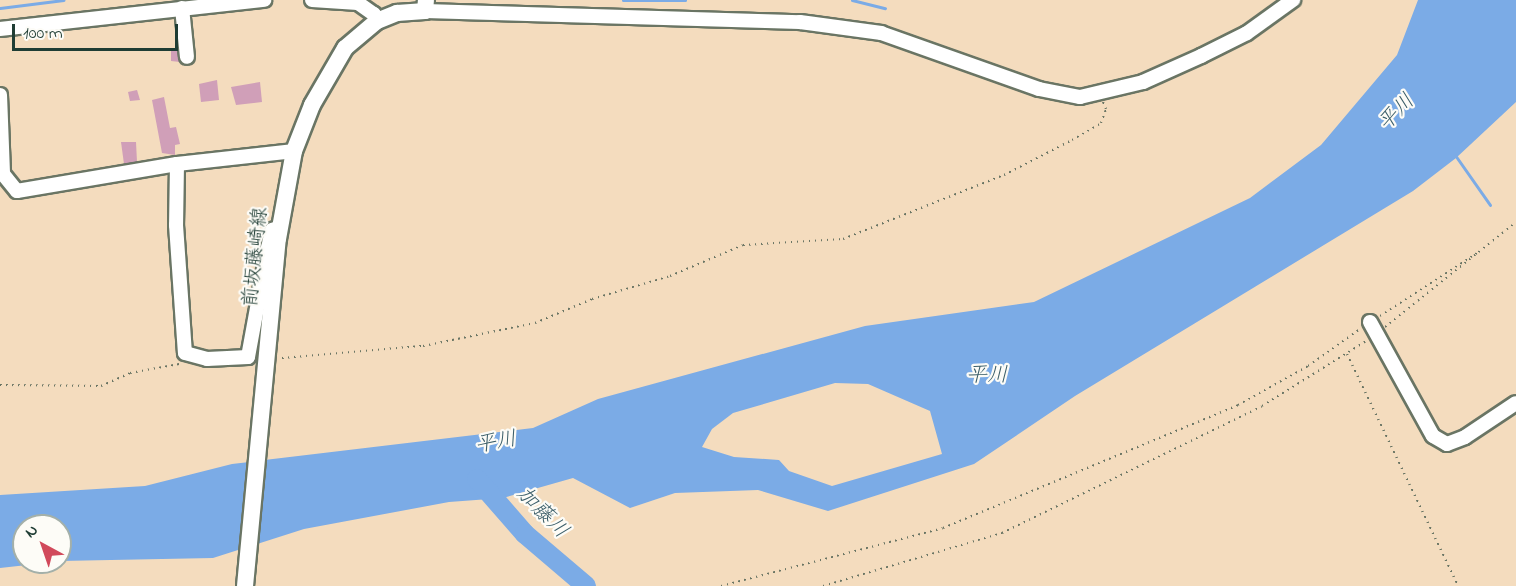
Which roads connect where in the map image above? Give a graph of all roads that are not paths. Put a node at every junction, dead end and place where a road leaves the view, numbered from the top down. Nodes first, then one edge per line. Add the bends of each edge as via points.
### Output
1 (264, 0) edge
2 (312, 0) edge
3 (1293, 0) edge
4 (425, 6) edge
5 (182, 9) junction
6 (377, 21) junction
7 (0, 29) edge
8 (187, 57) dead end
9 (0, 95) edge
10 (294, 151) junction
11 (177, 164) junction
12 (280, 227) junction
13 (1374, 328) road end
14 (1516, 403) edge
15 (245, 586) edge

1 - 5 street
2 - 6 street via 358,3 374,14
3 - 4 street via 1247,33 1201,56 1143,82 1080,97 1039,89 881,33 800,22
4 - 6 main road, 前坂藤崎線
5 - 7 street
5 - 8 street
6 - 10 main road, 前坂藤崎線 via 358,34 332,66
9 - 11 street via 3,174 16,191
10 - 11 street
10 - 12 main road, 前坂藤崎線
11 - 12 street via 176,225 185,353 207,359 248,357 272,230
12 - 15 main road, 前坂藤崎線
13 - 14 street via 1433,436 1447,444 1465,437

